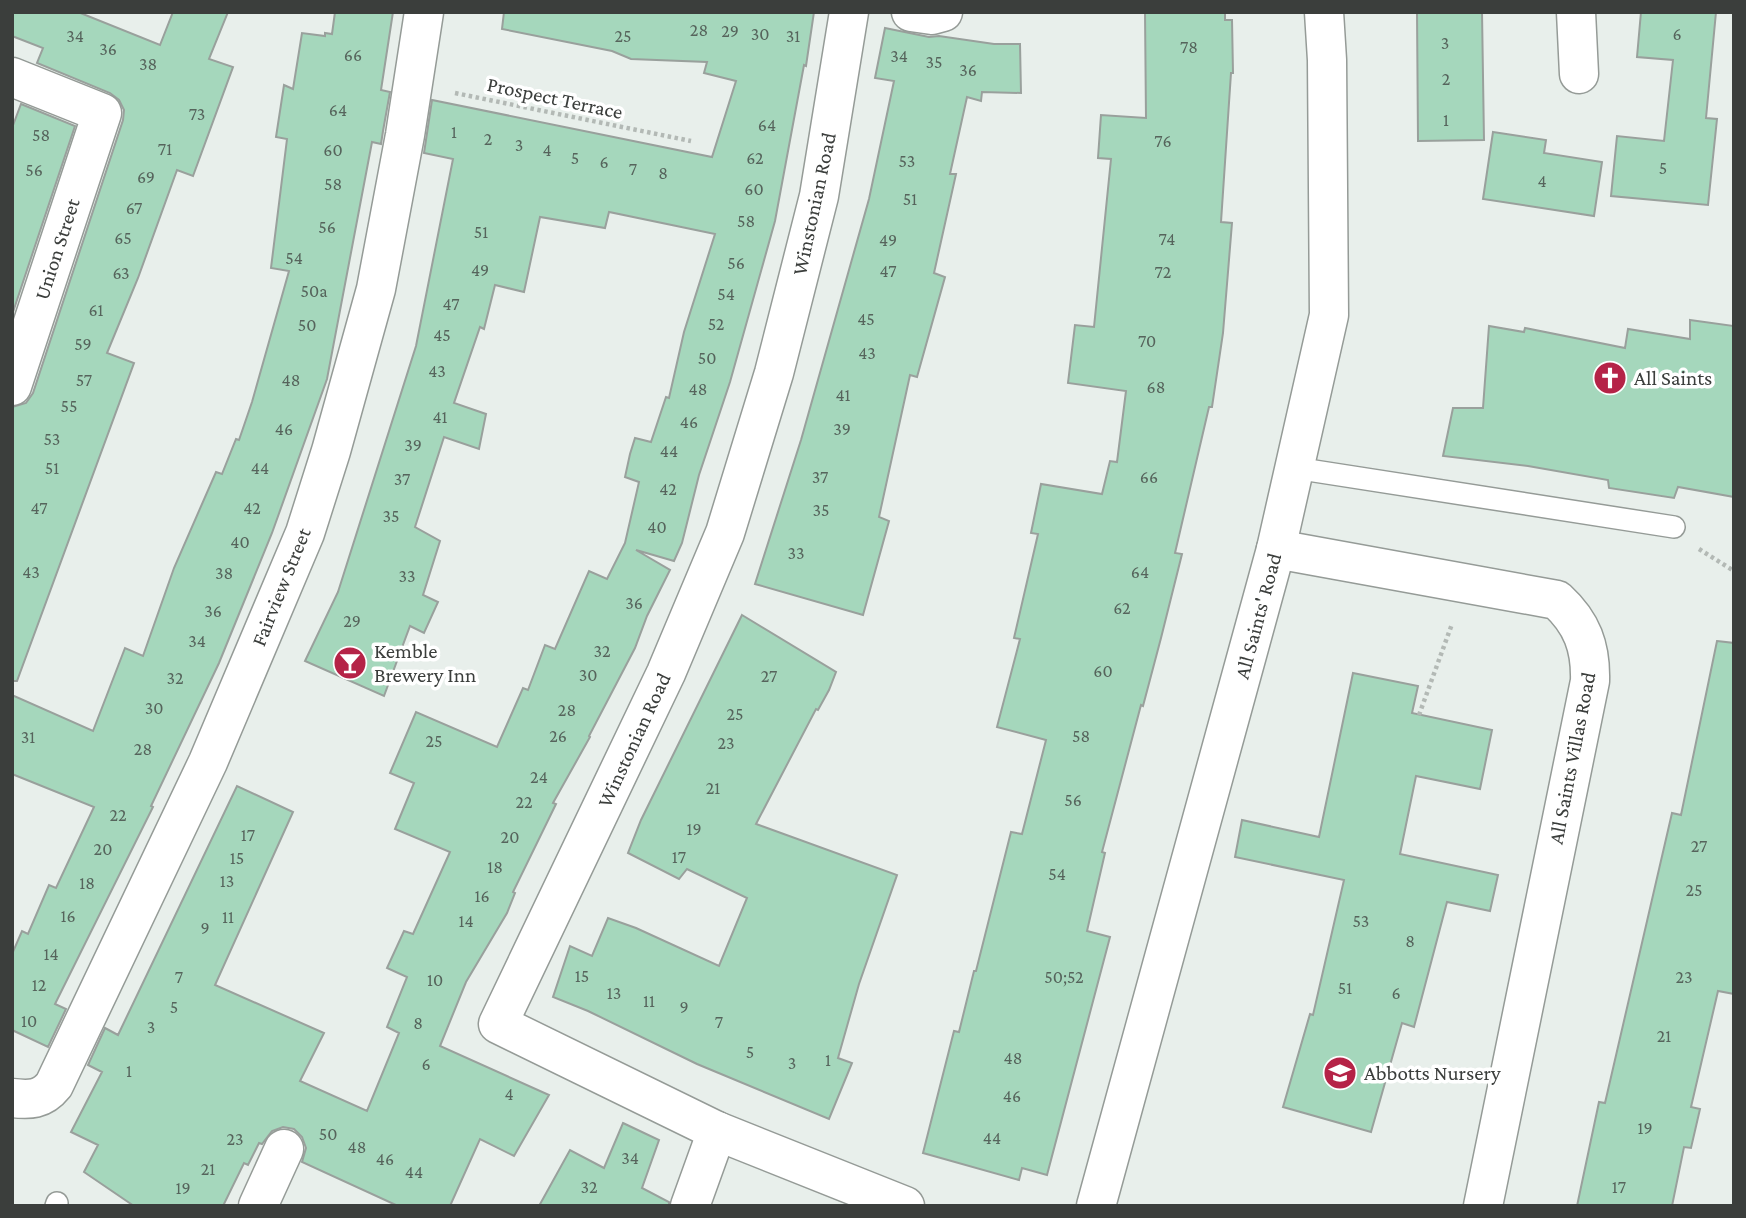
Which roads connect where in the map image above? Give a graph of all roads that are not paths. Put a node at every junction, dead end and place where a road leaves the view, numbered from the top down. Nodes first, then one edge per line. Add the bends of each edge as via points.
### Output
1 (424, 12) edge
2 (849, 12) edge
3 (911, 12) edge
4 (943, 12) edge
5 (1324, 12) edge
6 (1576, 12) edge
7 (1579, 74) dead end
8 (12, 77) edge
9 (13, 382) edge
10 (1295, 468) junction
11 (1674, 527) road end
12 (1276, 549) junction
13 (12, 1098) edge
14 (717, 1131) junction
15 (284, 1149) dead end
16 (258, 1206) edge
17 (690, 1206) edge
18 (905, 1206) edge
19 (1096, 1206) edge
20 (1483, 1206) edge

1 - 13 street, Fairview Street via 376,289 304,533 208,762 54,1086 31,1100
2 - 14 street, Winstonian Road via 819,196 774,373 725,533 666,673 498,1024
3 - 4 street
5 - 10 street, All Saints' Road via 1329,315
6 - 7 street
8 - 9 street, Union Street via 102,113
10 - 11 lane
10 - 12 street, All Saints' Road
12 - 19 street, All Saints' Road
12 - 20 street, All Saints Villas Road via 1557,600 1570,612 1587,644 1590,662 1585,706
14 - 17 street
14 - 18 street, Winstonian Road
15 - 16 street

